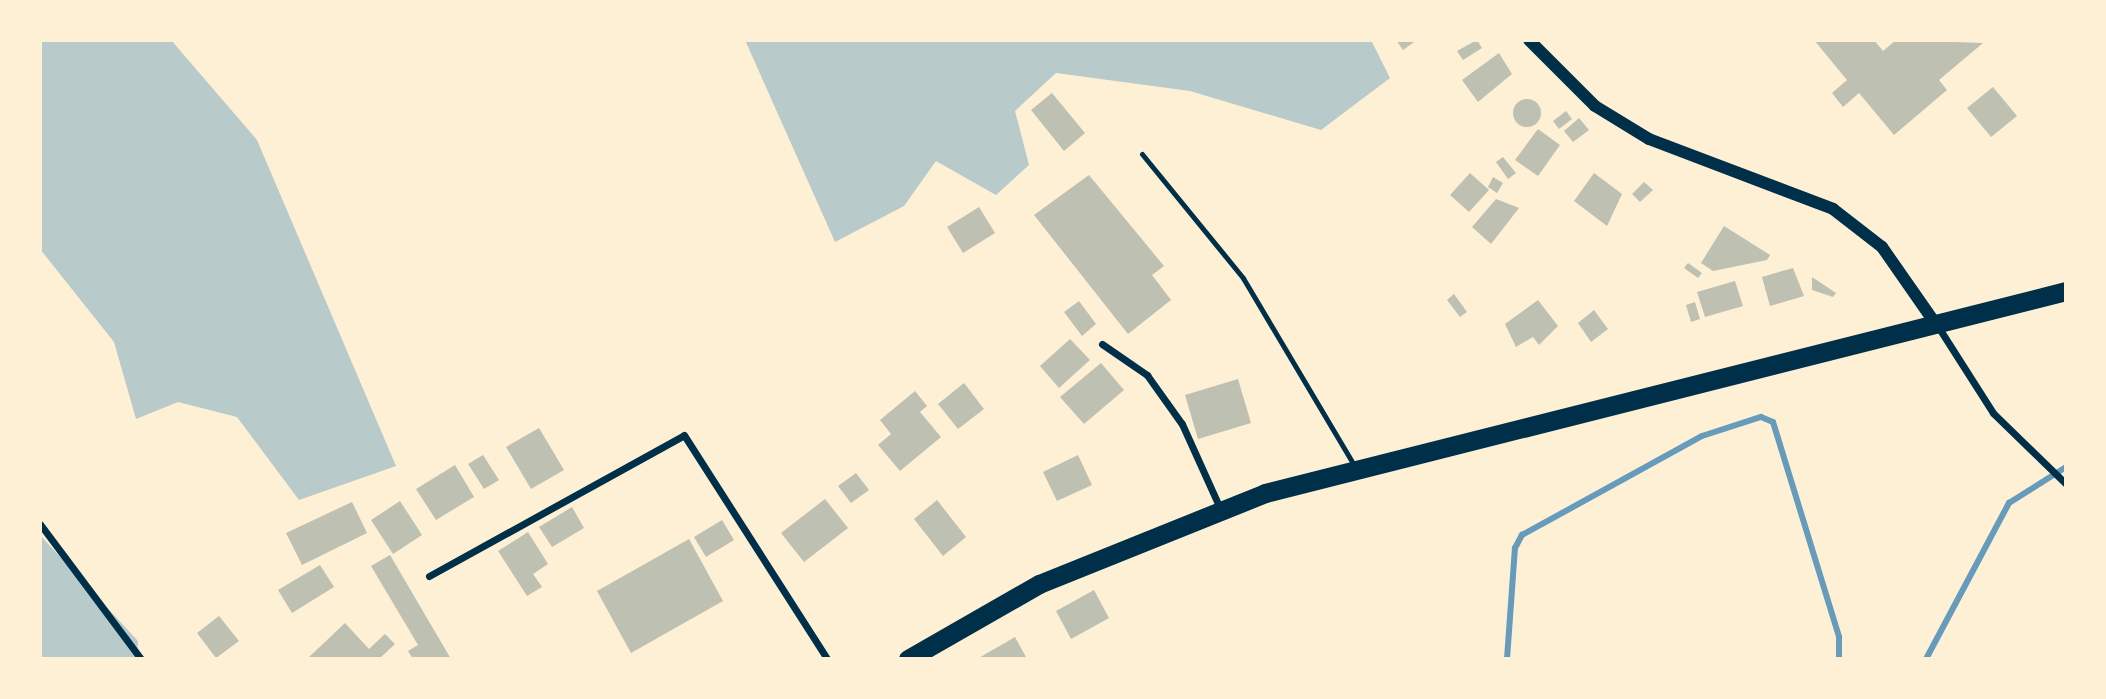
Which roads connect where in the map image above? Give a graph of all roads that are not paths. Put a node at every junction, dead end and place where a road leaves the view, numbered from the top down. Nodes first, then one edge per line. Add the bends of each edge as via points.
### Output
1 (1529, 40) edge
2 (1142, 154) dead end
3 (2066, 291) edge
4 (1934, 320) junction
5 (1102, 344) dead end
6 (1355, 467) junction
7 (2066, 484) edge
8 (1220, 508) junction
9 (40, 524) edge
10 (429, 576) dead end
11 (141, 659) edge
12 (827, 659) edge
13 (908, 659) edge

1 - 4 street via 1595,106 1649,139 1833,209 1882,247
2 - 6 lane via 1243,278
3 - 4 highway
4 - 6 highway
4 - 7 street via 1993,413
5 - 8 street via 1147,375 1182,425
6 - 8 highway
8 - 13 highway via 1039,584
9 - 11 street
10 - 12 street via 684,435

